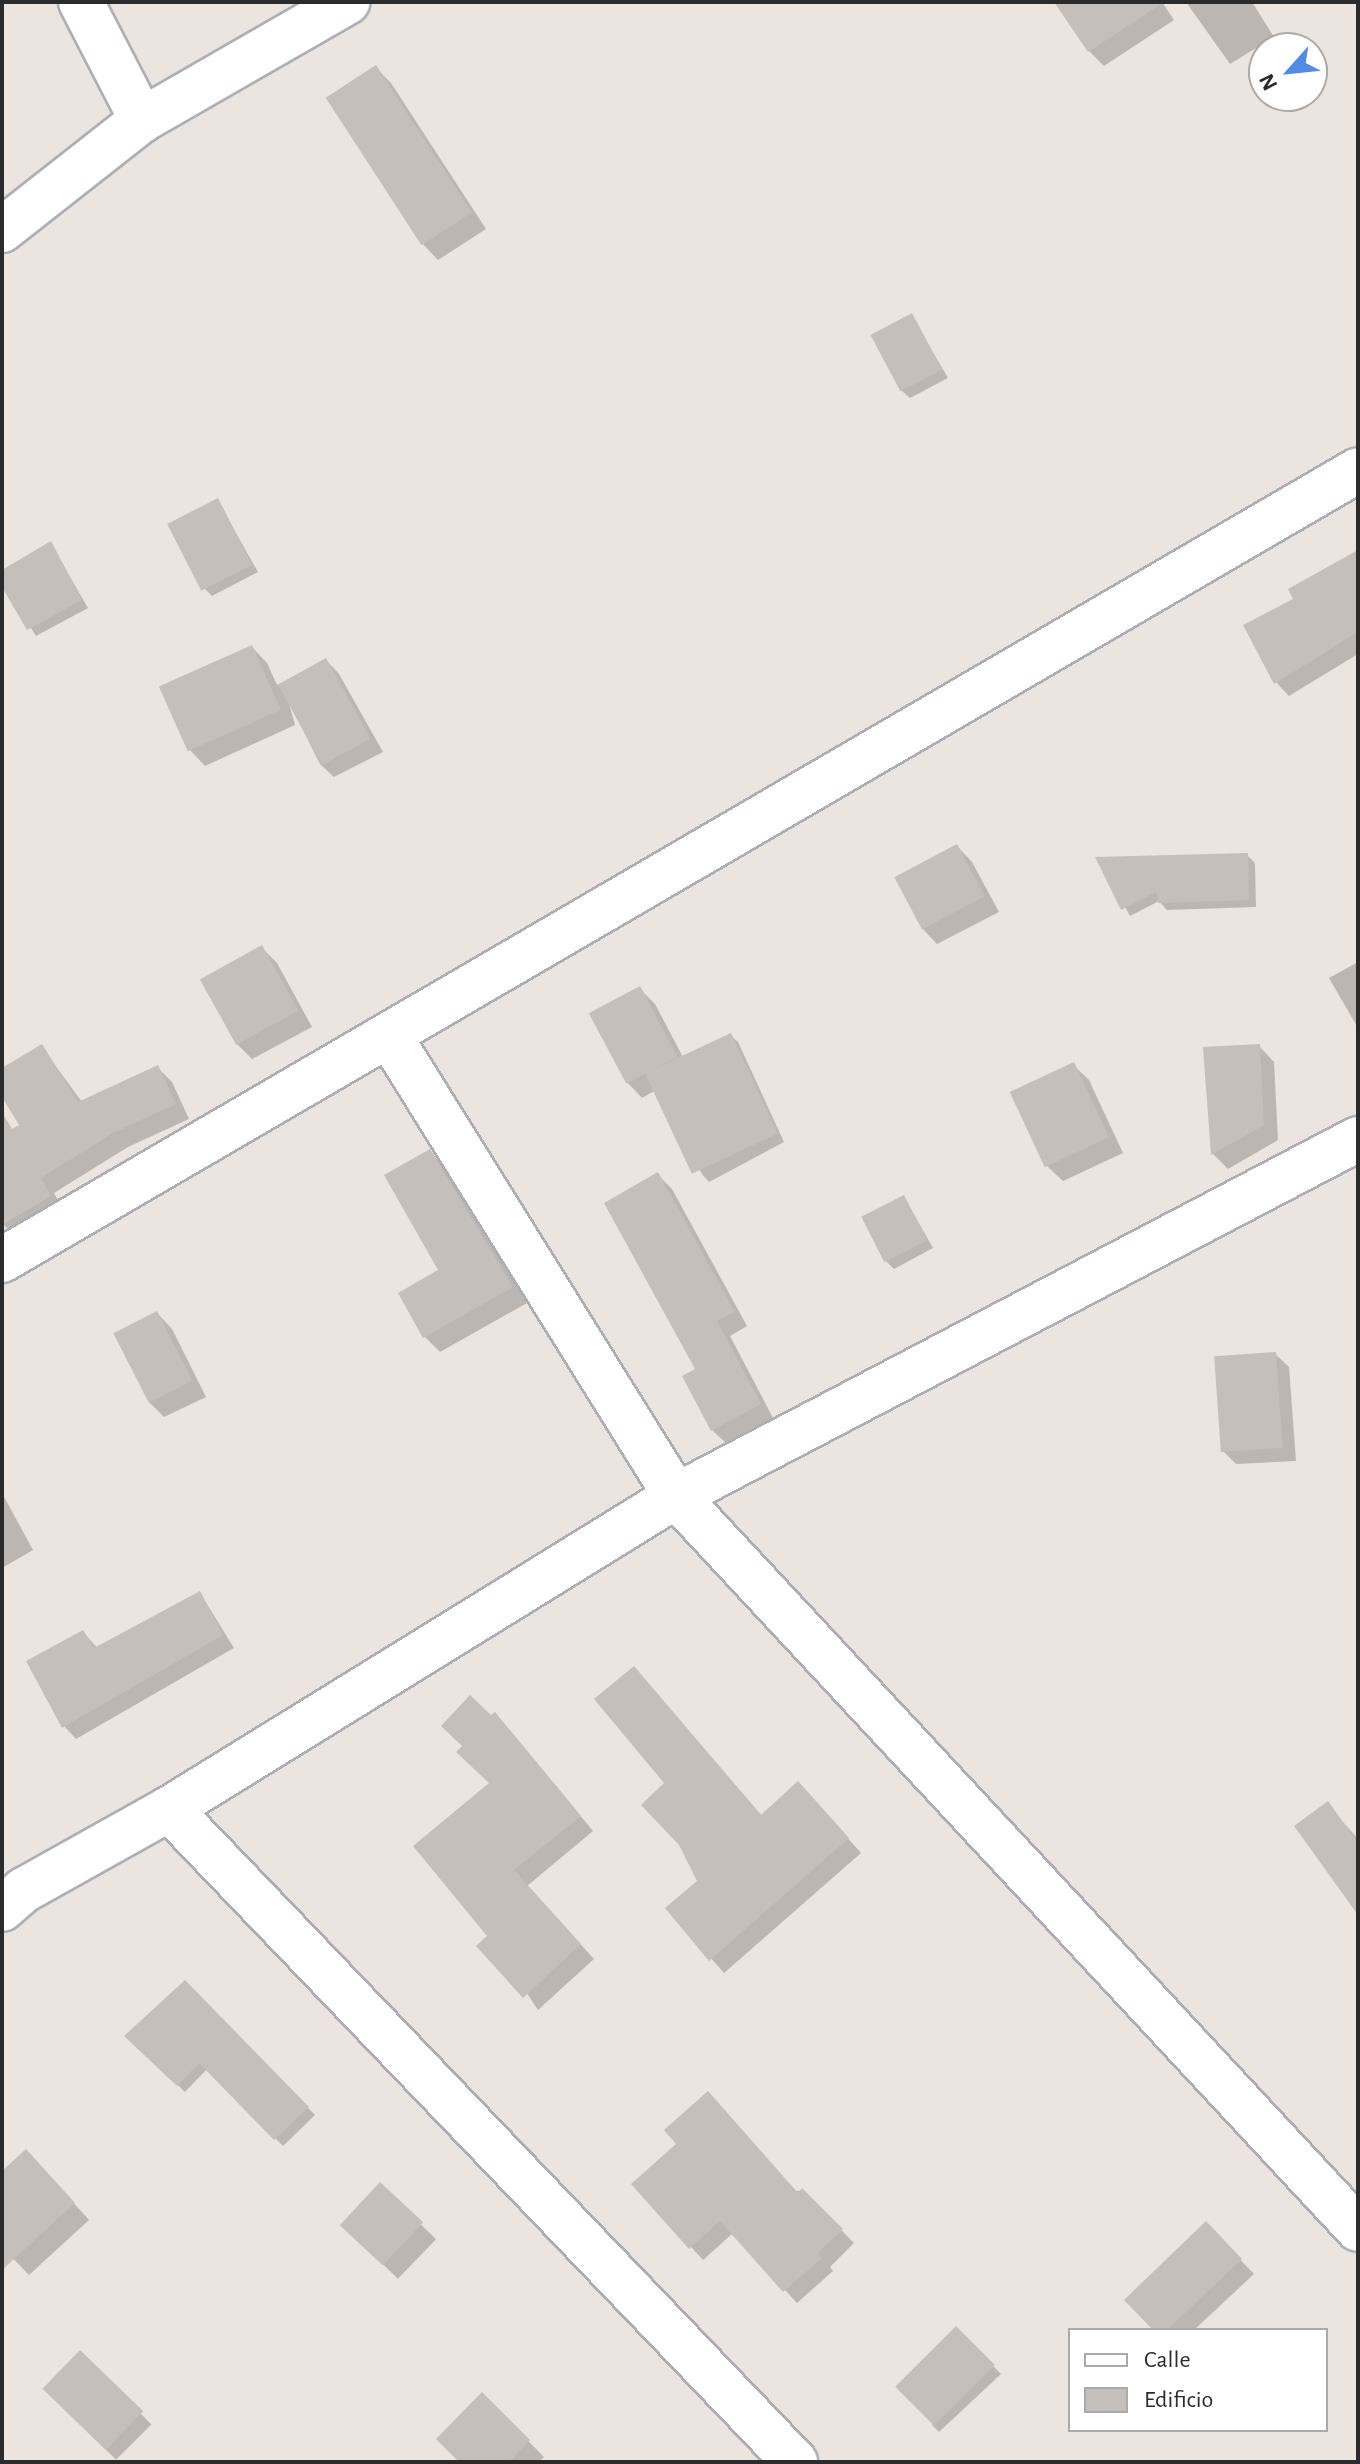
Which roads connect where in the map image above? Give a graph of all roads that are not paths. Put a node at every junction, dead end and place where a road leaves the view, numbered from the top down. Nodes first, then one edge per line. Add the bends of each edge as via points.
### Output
1 (81, 2) edge
2 (347, 2) edge
3 (142, 120) junction
4 (2, 230) edge
5 (1358, 470) edge
6 (390, 1037) junction
7 (1358, 1139) edge
8 (2, 1260) edge
9 (676, 1496) junction
10 (169, 1809) junction
11 (2, 1909) edge
12 (1358, 2229) edge
13 (795, 2462) edge

1 - 3 street
2 - 3 street
3 - 4 street
5 - 6 street
6 - 8 street
6 - 9 street
7 - 9 street
9 - 10 street
9 - 12 street
10 - 11 street via 24,1890
10 - 13 street

